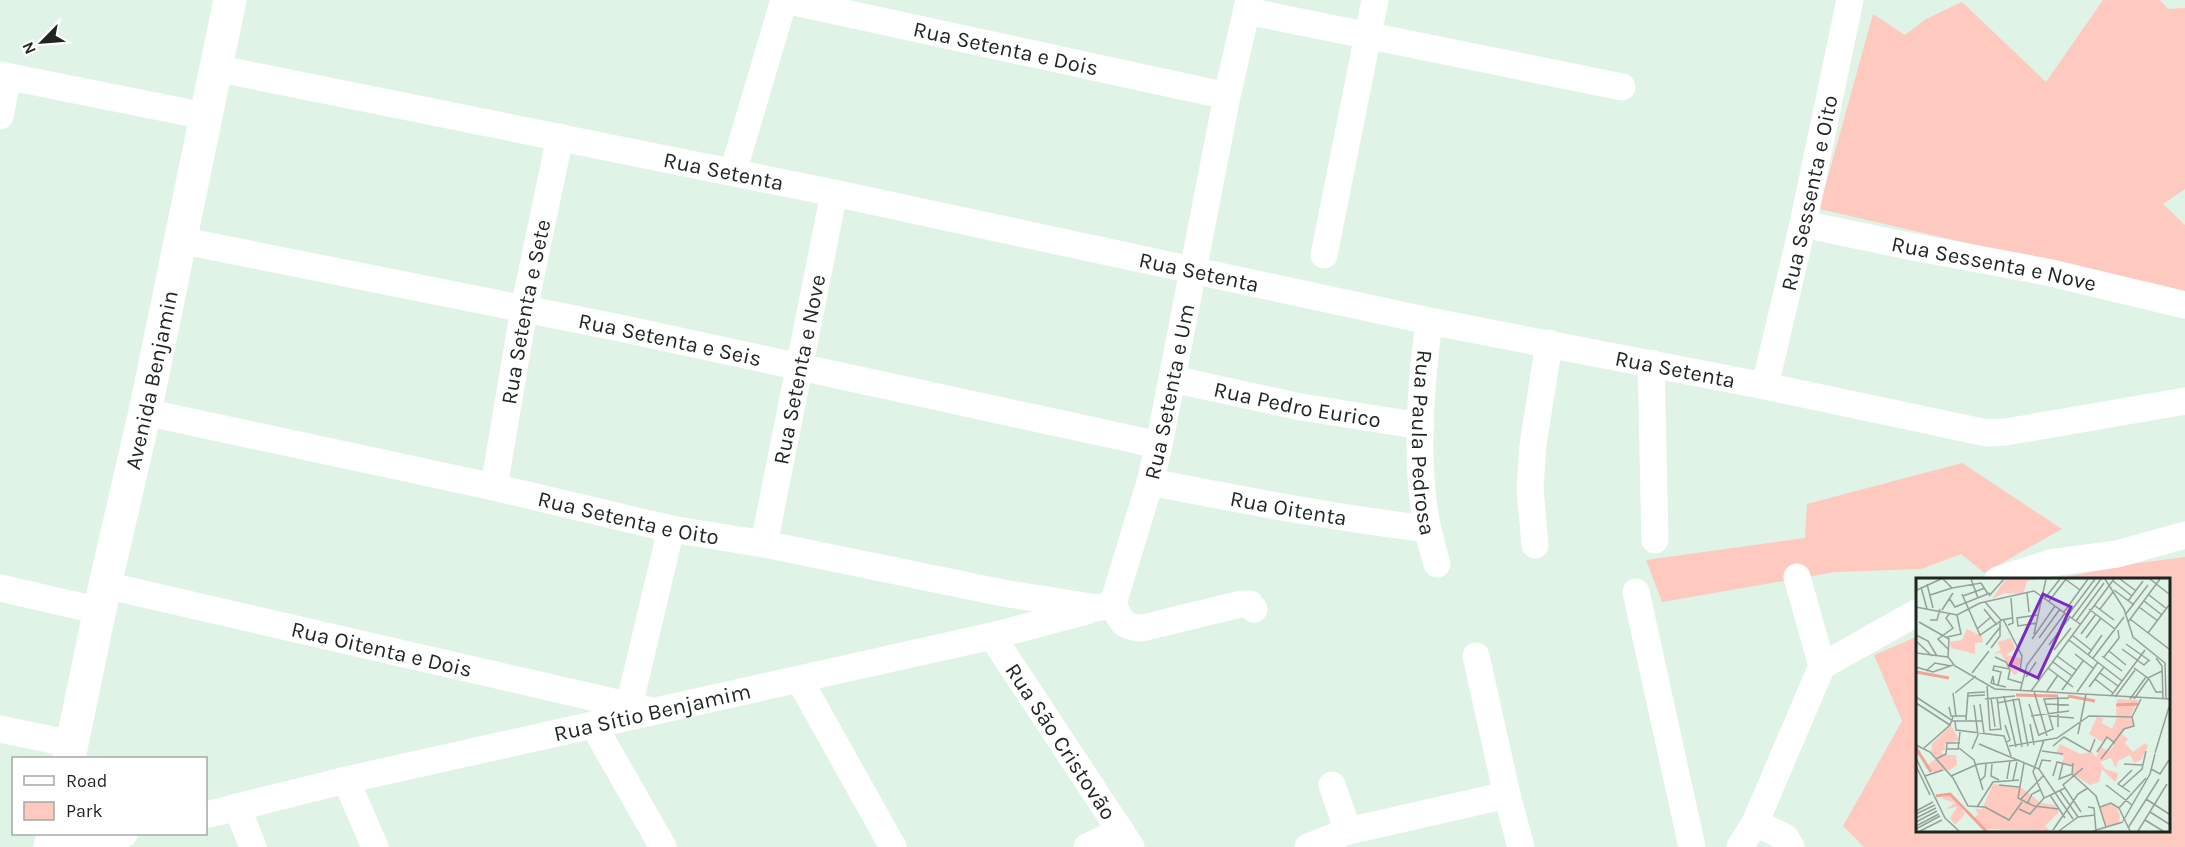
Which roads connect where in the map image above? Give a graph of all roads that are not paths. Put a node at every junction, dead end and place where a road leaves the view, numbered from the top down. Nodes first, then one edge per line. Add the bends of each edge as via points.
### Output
1 (230, 0) edge
2 (784, 0) edge
3 (1375, 0) edge
4 (1850, 0) edge
5 (1248, 5) edge
6 (1368, 35) junction
7 (215, 68) junction
8 (4, 76) edge
9 (1622, 87) dead end
10 (1227, 96) junction
11 (0, 116) edge
12 (205, 116) junction
13 (560, 137) junction
14 (734, 172) junction
15 (834, 193) junction
16 (1803, 224) junction
17 (179, 240) junction
18 (1324, 255) dead end
19 (1192, 269) junction
20 (2185, 305) edge
21 (524, 309) junction
22 (1429, 321) junction
23 (1549, 343) junction
24 (1651, 363) junction
25 (800, 366) junction
26 (1172, 379) junction
27 (1765, 386) junction
28 (2185, 401) edge
29 (145, 412) junction
30 (1421, 426) junction
31 (1159, 445) junction
32 (1150, 482) junction
33 (494, 487) junction
34 (671, 529) junction
35 (1428, 529) junction
36 (2185, 535) edge
37 (1654, 540) dead end
38 (764, 544) junction
39 (1536, 545) dead end
40 (1437, 564) dead end
41 (1797, 577) dead end
42 (2004, 578) edge
43 (0, 588) edge
44 (1636, 592) dead end
45 (103, 598) junction
46 (1105, 606) junction
47 (1254, 609) dead end
48 (1916, 613) edge
49 (992, 636) junction
50 (1476, 656) dead end
51 (1822, 666) junction
52 (799, 679) junction
53 (629, 706) junction
54 (656, 712) junction
55 (594, 726) junction
56 (0, 729) edge
57 (70, 751) edge
58 (346, 780) junction
59 (1332, 785) dead end
60 (1507, 795) junction
61 (237, 807) junction
62 (207, 814) edge
63 (1755, 823) junction
64 (1348, 831) junction
65 (119, 835) edge
66 (1126, 839) edge
67 (58, 847) edge
68 (253, 847) edge
69 (375, 847) edge
70 (663, 847) edge
71 (893, 847) edge
72 (1087, 847) edge
73 (1308, 847) edge
74 (1521, 847) edge
75 (1692, 847) edge
76 (1740, 847) edge
77 (1791, 847) edge

1 - 7 street, Avenida Benjamin
2 - 10 street, Rua Setenta e Dois
2 - 14 street
3 - 6 street
4 - 16 street, Rua Sessenta e Oito
5 - 6 street
5 - 10 street, Rua Setenta e Um
6 - 9 street
6 - 18 street
7 - 12 street, Avenida Benjamin
7 - 13 street, Rua Setenta
8 - 11 street
8 - 12 street
10 - 19 street, Rua Setenta e Um
12 - 17 street, Avenida Benjamin
13 - 14 street, Rua Setenta
13 - 21 street, Rua Setenta e Sete
14 - 15 street, Rua Setenta
15 - 19 street, Rua Setenta
15 - 25 street, Rua Setenta e Nove
16 - 20 street, Rua Sessenta e Nove via 2047,272
16 - 27 street, Rua Sessenta e Oito
17 - 21 street, Rua Setenta e Seis
17 - 29 street, Avenida Benjamin
19 - 22 street, Rua Setenta
19 - 26 street, Rua Setenta e Um
21 - 25 street, Rua Setenta e Seis
21 - 33 street, Rua Setenta e Sete
22 - 23 street, Rua Setenta
22 - 30 street, Rua Paula Pedrosa
23 - 24 street, Rua Setenta
23 - 39 street via 1530,488
24 - 27 street, Rua Setenta
24 - 37 street
25 - 31 street, Rua Setenta e Seis
25 - 38 street, Rua Setenta e Nove
26 - 30 street, Rua Pedro Eurico via 1301,407
26 - 31 street, Rua Setenta e Um
27 - 28 street, Rua Setenta via 1987,433
29 - 33 street, Rua Setenta e Oito
29 - 45 street, Avenida Benjamin
30 - 35 street, Rua Paula Pedrosa via 1423,501
31 - 32 street, Rua Setenta e Um
32 - 35 street, Rua Oitenta via 1360,521
32 - 46 street, Rua Setenta e Um
33 - 34 street, Rua Setenta e Oito
34 - 38 street, Rua Setenta e Oito
34 - 53 street
35 - 40 street, Rua Paula Pedrosa
36 - 42 street via 2117,554 2050,563
38 - 46 street, Rua Setenta e Oito via 1003,593
41 - 51 street
43 - 45 street, Rua Oitenta e Dois
44 - 75 street
45 - 53 street, Rua Oitenta e Dois
45 - 57 street, Avenida Benjamin
46 - 47 street via 1122,623 1142,628 1241,604 1250,604
46 - 49 street, Rua Sítio Benjamim
48 - 51 street
49 - 52 street, Rua Sítio Benjamim
49 - 66 street, Rua São Cristovão
50 - 60 street
51 - 63 street
52 - 54 street, Rua Sítio Benjamim
52 - 71 street
53 - 54 street, Rua Oitenta e Dois
54 - 55 street, Rua Sítio Benjamim
55 - 58 street, Rua Sítio Benjamim
55 - 70 street
56 - 57 street
58 - 61 street, Rua Sítio Benjamim
58 - 69 street
59 - 64 street
60 - 64 street
60 - 74 street
61 - 62 street, Rua Sítio Benjamim
61 - 68 street
63 - 76 street
63 - 77 street via 1785,837
64 - 73 street
65 - 67 street
66 - 72 street

